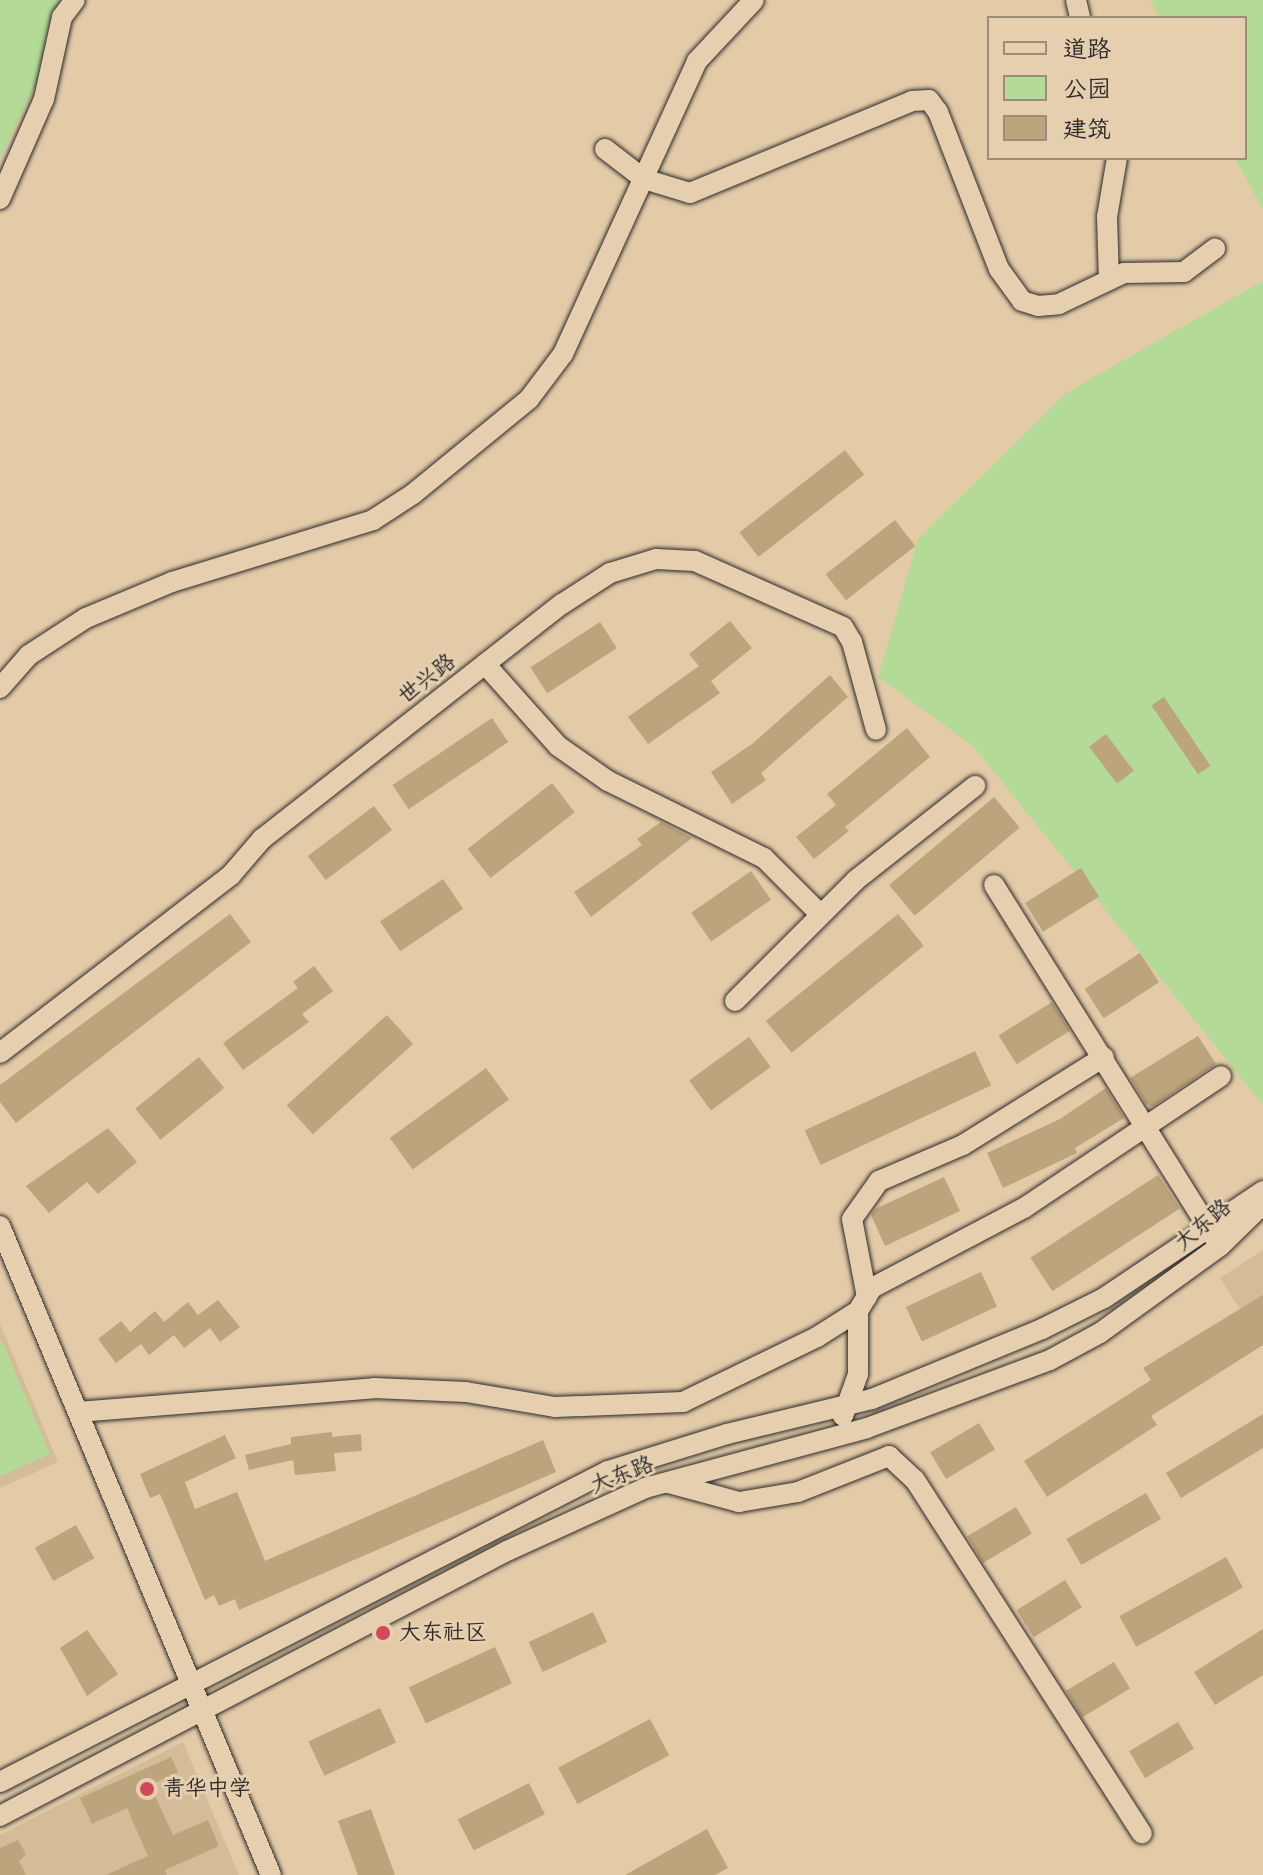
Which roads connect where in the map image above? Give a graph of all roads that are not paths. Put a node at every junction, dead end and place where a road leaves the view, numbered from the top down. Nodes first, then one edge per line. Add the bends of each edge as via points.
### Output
1 (75, 0) edge
2 (754, 0) edge
3 (605, 149) dead end
4 (1117, 160) edge
5 (644, 179) junction
6 (0, 199) edge
7 (1215, 249) dead end
8 (1109, 280) junction
9 (485, 664) junction
10 (0, 688) edge
11 (876, 730) dead end
12 (975, 786) dead end
13 (994, 885) dead end
14 (819, 913) junction
15 (735, 1001) dead end
16 (0, 1053) edge
17 (1104, 1057) junction
18 (1221, 1076) dead end
19 (1147, 1125) junction
20 (1263, 1191) edge
21 (1263, 1204) edge
22 (0, 1226) edge
23 (1208, 1226) junction
24 (1220, 1246) junction
25 (862, 1304) junction
26 (846, 1406) junction
27 (78, 1412) junction
28 (839, 1436) junction
29 (625, 1464) junction
30 (667, 1483) junction
31 (202, 1712) junction
32 (0, 1782) edge
33 (0, 1816) edge
34 (1142, 1833) dead end
35 (271, 1875) edge

1 - 6 street via 62,17 44,99
2 - 5 street via 697,61
3 - 5 street
4 - 8 street via 1107,217
5 - 8 street via 690,193 912,101 929,100 999,269 1022,301 1059,304
5 - 10 street via 563,354 529,399 413,494 373,520 172,582 86,618 29,655
7 - 8 street via 1184,272 1124,273
9 - 11 street, 世兴路 via 610,573 656,559 695,561 843,627
9 - 14 street via 558,746 608,781 764,858
9 - 16 street, 世兴路 via 262,839 231,875
12 - 14 street
13 - 17 street
14 - 15 street
17 - 19 street
17 - 25 street via 963,1145 879,1181 852,1219
18 - 19 street
19 - 23 street
19 - 25 street via 1024,1208 872,1288
20 - 23 street, 大东路
21 - 24 street, 大东路
22 - 27 street
23 - 24 street
23 - 26 street, 大东路 via 1104,1298 1042,1329
24 - 28 street, 大东路 via 1100,1333 1050,1360
25 - 26 street via 858,1374
25 - 27 street via 817,1337 683,1402 555,1407 466,1392 374,1388
26 - 28 street
26 - 29 street, 大东路
27 - 31 street
28 - 30 street, 大东路
29 - 30 street
29 - 32 street, 大东路
30 - 31 street, 大东路 via 507,1551
30 - 34 street via 739,1502 798,1492 889,1456 915,1480
31 - 33 street, 大东路
31 - 35 street

